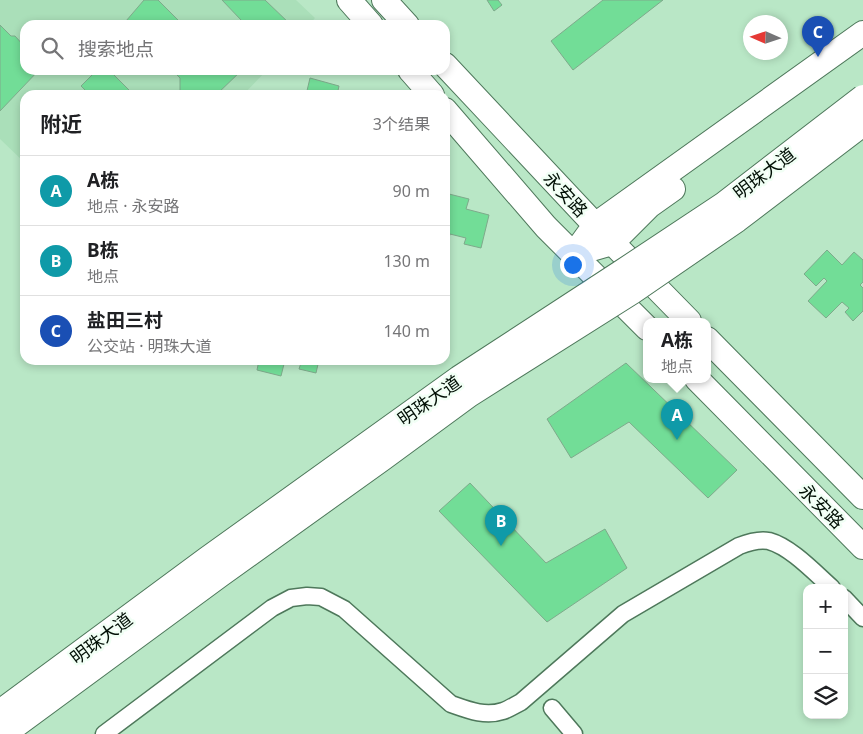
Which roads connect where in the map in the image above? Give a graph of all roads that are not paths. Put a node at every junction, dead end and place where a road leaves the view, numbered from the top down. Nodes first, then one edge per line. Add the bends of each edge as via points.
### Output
1 (349, 0) edge
2 (384, 0) edge
3 (367, 20) edge
4 (403, 20) edge
5 (863, 32) edge
6 (863, 52) edge
7 (450, 70) edge
8 (414, 75) edge
9 (428, 90) edge
10 (863, 97) edge
11 (450, 116) edge
12 (863, 124) edge
13 (595, 225) junction
14 (612, 243) junction
15 (574, 254) junction
16 (686, 318) edge
17 (643, 324) edge
18 (711, 343) edge
19 (701, 383) edge
20 (863, 497) edge
21 (863, 547) edge
22 (827, 584) edge
23 (848, 602) edge
24 (863, 618) edge
25 (552, 708) dead end
26 (0, 712) edge
27 (4, 734) edge
28 (104, 734) edge
29 (574, 734) edge

1 - 3 street
2 - 4 street
5 - 13 street
6 - 14 street via 649,206
7 - 13 street, 永安路
8 - 9 street
10 - 26 street, 明珠大道, bridge via 724,204 459,378
11 - 15 street, 永安路 via 546,227
12 - 27 street, 明珠大道, bridge via 632,292 469,396
13 - 14 street, 永安路
13 - 15 street
14 - 15 street
14 - 16 street, 永安路
15 - 17 street, 永安路
18 - 20 street, 永安路
19 - 21 street, 永安路
22 - 28 street via 788,550 769,541 752,541 623,614 521,702 505,711 489,714 451,704 344,609 322,597 291,598 272,608
23 - 24 street
25 - 29 street

